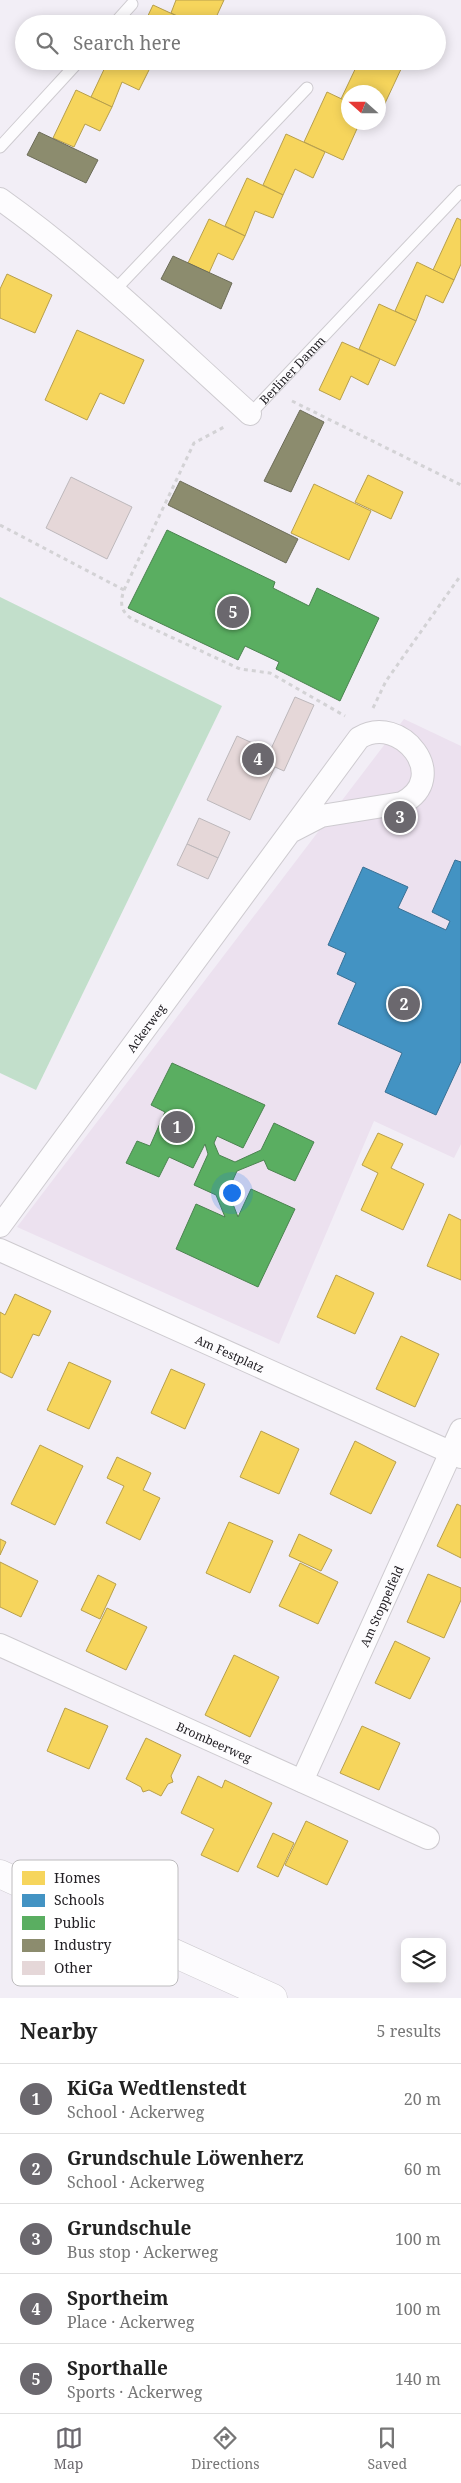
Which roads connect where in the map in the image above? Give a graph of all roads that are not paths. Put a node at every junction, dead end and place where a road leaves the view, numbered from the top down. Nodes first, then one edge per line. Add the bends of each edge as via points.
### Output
1 (132, 4) dead end
2 (122, 15) edge
3 (72, 70) edge
4 (307, 88) dead end
5 (0, 147) edge
6 (461, 191) edge
7 (0, 199) edge
8 (115, 290) junction
9 (250, 414) joint
10 (292, 831) junction
11 (0, 1226) edge
12 (0, 1250) edge
13 (461, 1430) edge
14 (456, 1454) edge
15 (0, 1645) edge
16 (302, 1781) junction
17 (428, 1838) dead end
18 (0, 1874) edge
19 (12, 1879) edge
20 (178, 1955) edge
21 (274, 1998) edge

1 - 2 lane
3 - 5 lane
4 - 8 lane
6 - 9 lane, Berliner Damm
7 - 8 street, Berliner Damm
8 - 9 street, Berliner Damm
10 - 10 street, Ackerweg via 321,816 402,803 413,798 422,777 422,763 410,744 387,734 366,734 359,738
10 - 11 street, Ackerweg
12 - 14 street, Am Festplatz
13 - 14 street, Am Stoppelfeld
14 - 16 street, Am Stoppelfeld
15 - 16 street, Brombeerweg
16 - 17 street, Brombeerweg
18 - 19 street
20 - 21 street

